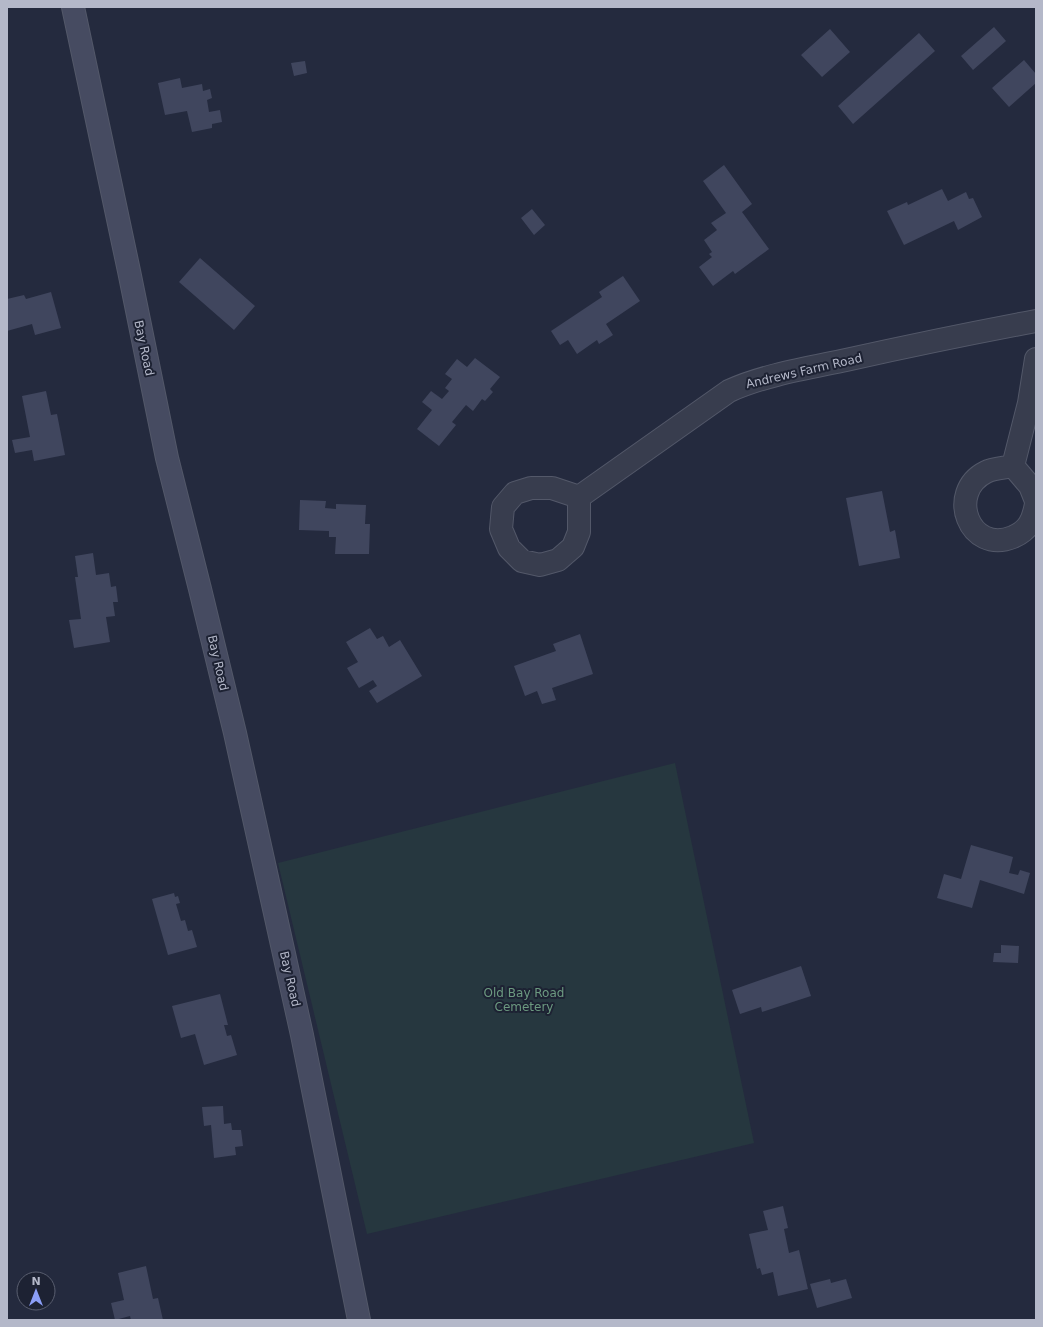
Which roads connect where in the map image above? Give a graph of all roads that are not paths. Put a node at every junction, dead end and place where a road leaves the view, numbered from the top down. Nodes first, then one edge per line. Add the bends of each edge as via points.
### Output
1 (73, 7) edge
2 (1036, 321) edge
3 (1036, 359) edge
4 (1013, 466) junction
5 (579, 497) dead end
6 (1036, 502) edge
7 (359, 1320) edge

1 - 7 main road, Bay Road via 167,458 235,733 302,1035
2 - 5 street, Andrews Farm Road via 744,384 728,391
3 - 4 street via 1029,403
4 - 6 street via 1030,486
4 - 6 street via 986,472 972,483 965,498 967,519 980,535 993,540 1005,540 1022,533 1032,520

